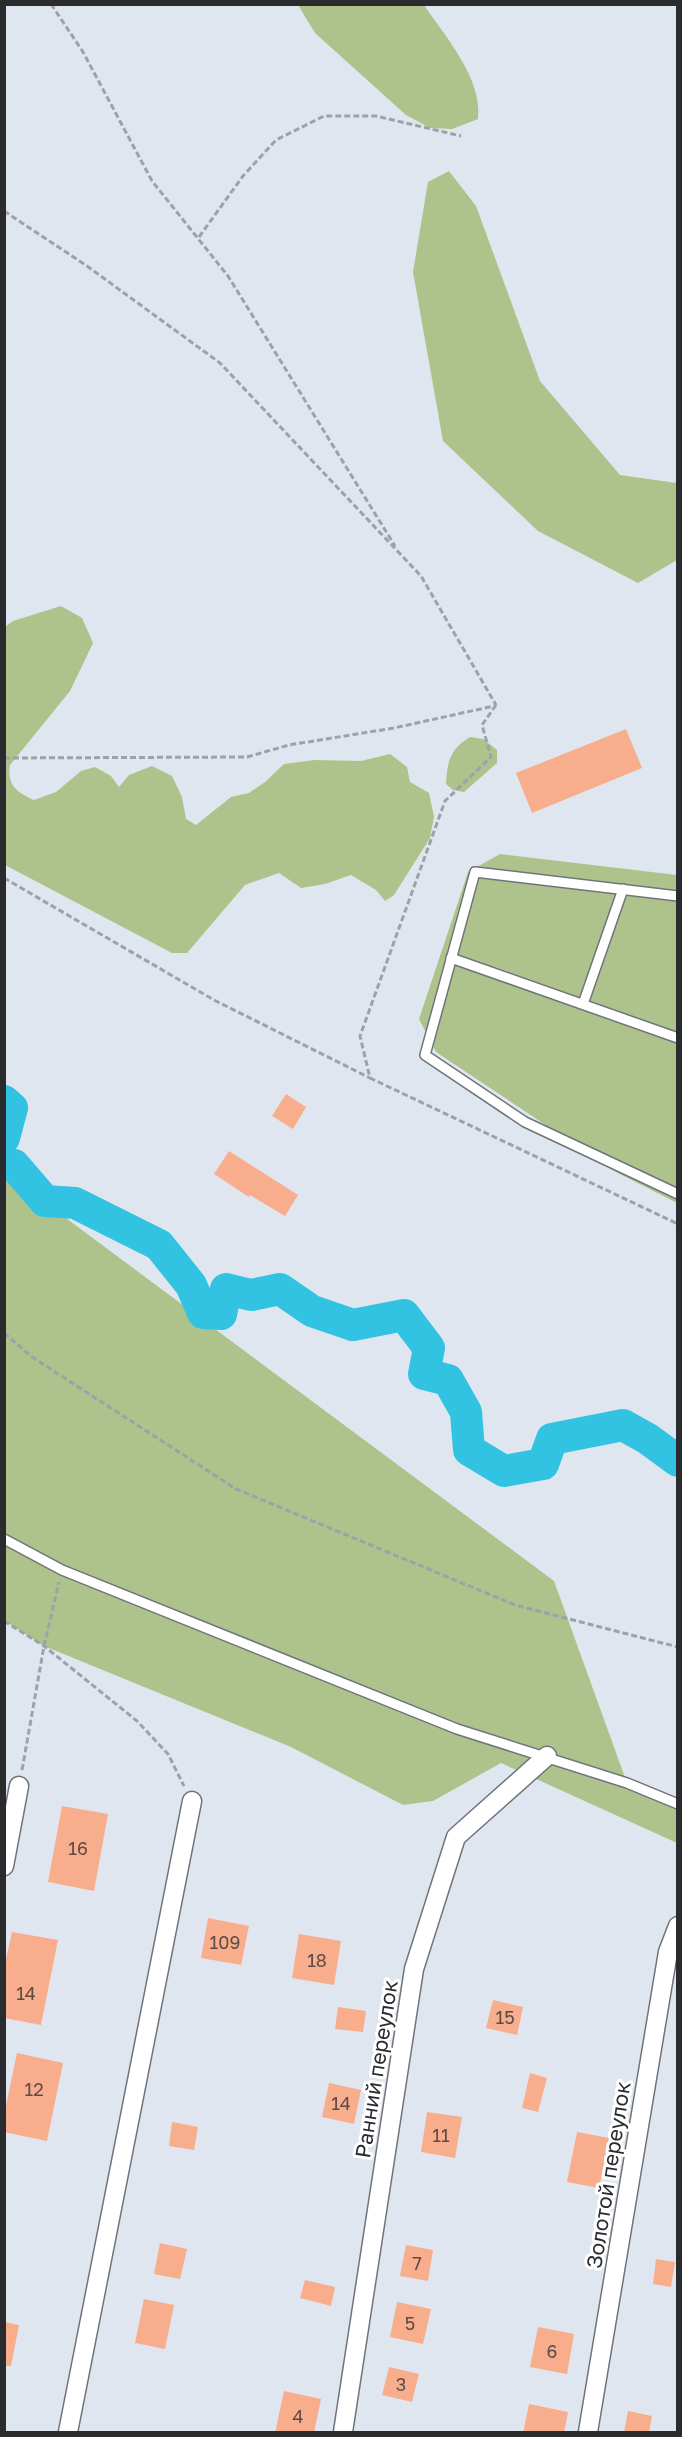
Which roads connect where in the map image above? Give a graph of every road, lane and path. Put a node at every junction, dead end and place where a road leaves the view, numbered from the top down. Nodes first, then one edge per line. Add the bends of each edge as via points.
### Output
1 (51, 4) edge
2 (461, 136) dead end
3 (4, 211) edge
4 (199, 237) junction
5 (399, 553) junction
6 (496, 705) junction
7 (4, 758) edge
8 (4, 878) edge
9 (623, 889) junction
10 (678, 896) edge
11 (451, 958) junction
12 (583, 1004) junction
13 (678, 1038) edge
14 (370, 1078) junction
15 (677, 1193) edge
16 (678, 1224) edge
17 (4, 1333) edge
18 (4, 1539) edge
19 (62, 1570) junction
20 (4, 1621) edge
21 (44, 1646) junction
22 (678, 1647) edge
23 (547, 1756) junction
24 (19, 1786) joint
25 (192, 1801) joint
26 (678, 1804) edge
27 (4, 1866) edge
28 (678, 1926) edge
29 (68, 2433) edge
30 (343, 2433) edge
31 (588, 2433) edge

1 - 4 path via 83,52 152,181
2 - 4 path via 376,116 324,116 276,140 243,176
3 - 5 path via 220,363
4 - 5 path via 228,276
5 - 6 path via 421,576
6 - 7 path via 394,728 289,745 247,758
6 - 14 path via 482,725 491,757 445,801 360,1036
8 - 14 path via 214,1000
9 - 10 lane
9 - 11 lane via 475,872
9 - 12 lane
11 - 12 lane
11 - 15 lane via 425,1055 525,1122
12 - 13 lane
14 - 16 path
17 - 22 path via 32,1358 236,1489 515,1605
18 - 19 lane
19 - 21 path
19 - 23 lane via 457,1729
20 - 21 path
21 - 24 path
21 - 25 path via 137,1721 168,1754
23 - 26 lane
23 - 30 street, Ранний переулок via 456,1837 414,1969
24 - 27 street
25 - 29 street
28 - 31 street, Золотой переулок via 668,1952

